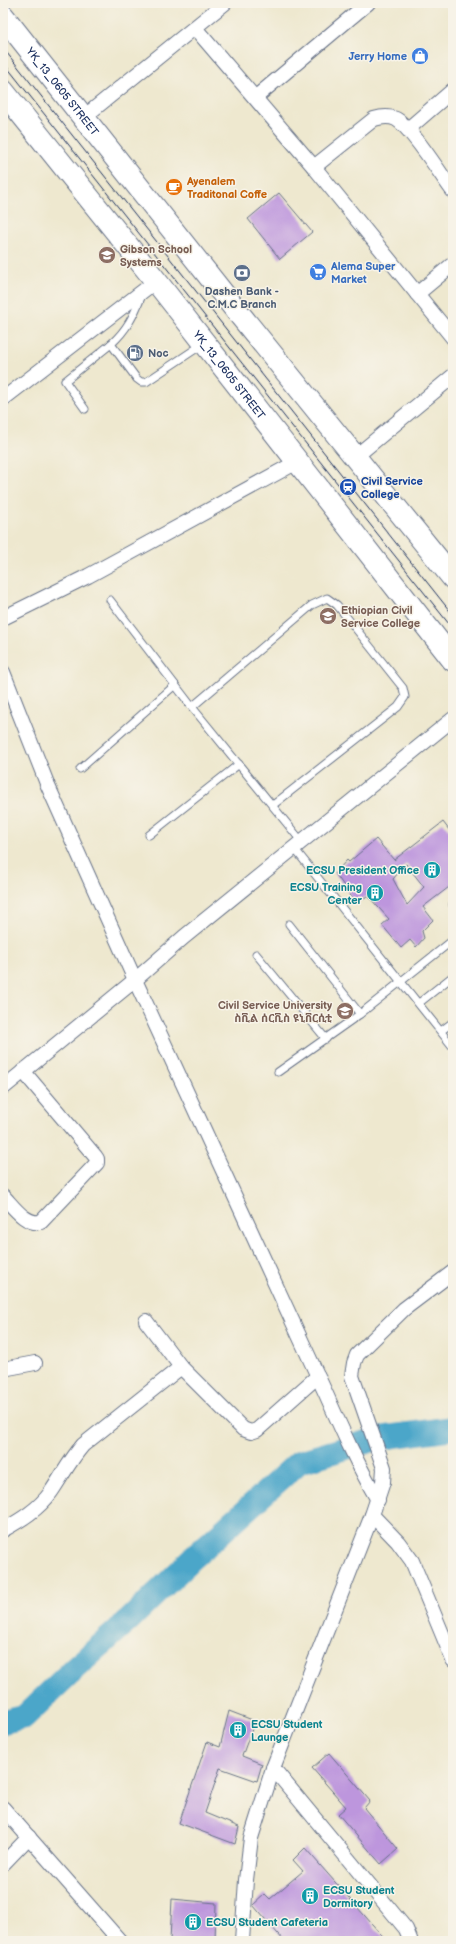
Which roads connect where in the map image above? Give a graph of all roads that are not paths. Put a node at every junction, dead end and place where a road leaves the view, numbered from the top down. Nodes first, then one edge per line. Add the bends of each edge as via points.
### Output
1 (225, 3) edge
2 (368, 3) edge
3 (3, 16) edge
4 (195, 28) junction
5 (453, 90) edge
6 (3, 91) edge
7 (256, 97) junction
8 (84, 117) junction
9 (408, 130) junction
10 (314, 167) junction
11 (453, 191) edge
12 (453, 264) edge
13 (150, 287) junction
14 (417, 294) junction
15 (453, 338) edge
16 (205, 343) junction
17 (111, 344) junction
18 (453, 376) edge
19 (3, 399) edge
20 (85, 409) dead end
21 (355, 457) junction
22 (296, 462) junction
23 (453, 578) edge
24 (110, 600) dead end
25 (3, 618) edge
26 (453, 660) edge
27 (3, 672) edge
28 (175, 685) junction
29 (192, 707) junction
30 (453, 719) edge
31 (239, 764) junction
32 (80, 769) dead end
33 (273, 805) junction
34 (149, 835) dead end
35 (298, 845) junction
36 (289, 924) dead end
37 (453, 940) edge
38 (256, 954) dead end
39 (453, 976) edge
40 (135, 980) junction
41 (400, 982) junction
42 (419, 1003) junction
43 (360, 1014) junction
44 (453, 1022) edge
45 (441, 1031) junction
46 (326, 1039) junction
47 (453, 1047) edge
48 (23, 1071) junction
49 (278, 1072) dead end
50 (3, 1088) edge
51 (3, 1196) edge
52 (453, 1272) edge
53 (146, 1321) dead end
54 (35, 1363) dead end
55 (182, 1368) junction
56 (3, 1369) edge
57 (318, 1376) junction
58 (378, 1500) junction
59 (372, 1515) junction
60 (3, 1530) edge
61 (453, 1660) edge
62 (273, 1768) junction
63 (3, 1808) edge
64 (29, 1837) junction
65 (3, 1864) edge
66 (120, 1941) edge
67 (242, 1941) edge
68 (410, 1941) edge

1 - 4 street
2 - 7 street
3 - 8 main road, YK_13_0605 STREET
4 - 7 street
4 - 8 street
5 - 9 street
6 - 13 main road, YK_13_0605 STREET
7 - 10 street
8 - 21 main road, YK_13_0605 STREET
9 - 10 street via 396,119 374,119
9 - 11 street
10 - 14 street
12 - 14 street
13 - 16 main road, YK_13_0605 STREET
13 - 17 lane via 133,319
13 - 19 street
14 - 15 street
16 - 17 lane via 146,382 137,380
16 - 22 main road, YK_13_0605 STREET
17 - 20 lane via 65,381
18 - 21 street
21 - 23 main road, YK_13_0605 STREET
22 - 25 street via 88,576
22 - 26 main road, YK_13_0605 STREET
24 - 28 lane
27 - 40 street via 48,786
28 - 29 lane
28 - 32 lane
29 - 31 lane
29 - 33 lane via 312,605 327,598 337,605 403,688 405,697 398,707
30 - 35 street
31 - 33 lane
31 - 34 lane
33 - 35 lane
35 - 40 street
35 - 41 lane
36 - 43 lane
37 - 41 lane
38 - 46 lane
39 - 42 lane
40 - 48 street
40 - 57 street
41 - 42 lane
41 - 43 lane
42 - 45 lane
43 - 46 lane
44 - 45 lane
45 - 47 lane
46 - 49 lane
48 - 50 street
48 - 51 street via 95,1156 97,1163 41,1222 35,1223 26,1219
52 - 58 street via 404,1309 357,1355 354,1363 352,1376 384,1468
53 - 55 street
54 - 56 street
55 - 57 street via 243,1429 251,1432 257,1430
55 - 60 street via 83,1445 39,1506
57 - 58 street via 360,1470
58 - 59 street
59 - 61 street via 412,1561
59 - 62 street
62 - 67 street via 251,1838
62 - 68 street via 406,1929
63 - 64 street
64 - 65 street
64 - 66 street

